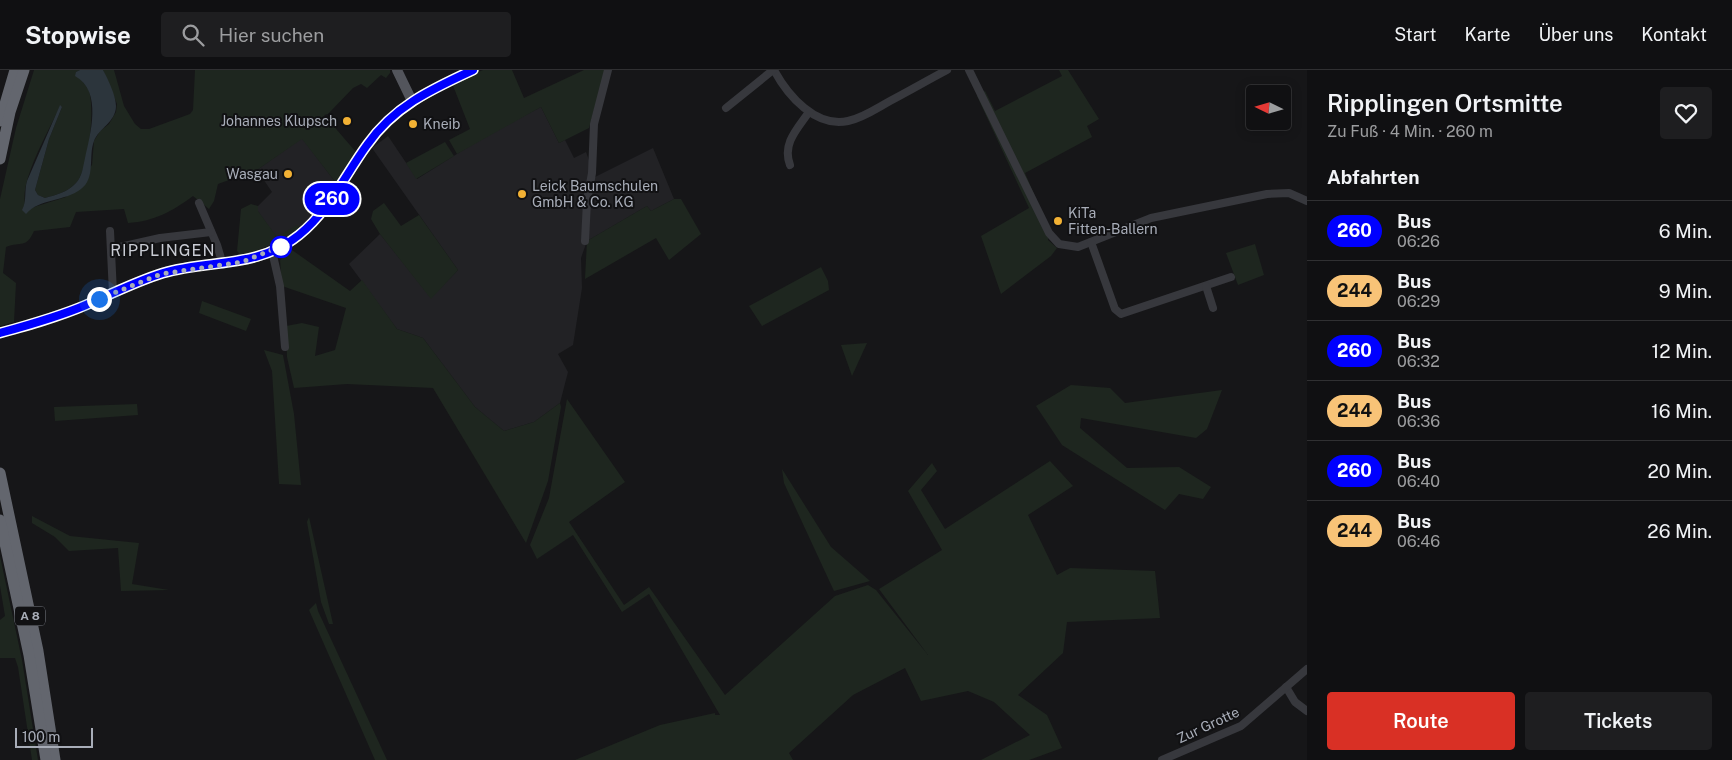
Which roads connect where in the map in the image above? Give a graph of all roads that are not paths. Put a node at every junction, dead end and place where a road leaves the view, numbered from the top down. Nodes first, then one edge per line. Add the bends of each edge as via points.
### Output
1 (15, 70) edge
2 (24, 70) edge
3 (397, 70) edge
4 (474, 70) edge
5 (608, 70) edge
6 (774, 70) edge
7 (947, 70) edge
8 (970, 70) edge
9 (412, 100) junction
10 (726, 108) dead end
11 (809, 112) junction
12 (0, 121) edge
13 (0, 159) edge
14 (790, 165) dead end
15 (1307, 201) edge
16 (199, 202) dead end
17 (110, 231) dead end
18 (211, 232) junction
19 (585, 241) dead end
20 (1091, 242) junction
21 (111, 248) junction
22 (272, 252) junction
23 (222, 265) junction
24 (1231, 277) dead end
25 (1206, 286) junction
26 (113, 294) junction
27 (1213, 308) dead end
28 (0, 333) edge
29 (285, 347) dead end
30 (0, 473) edge
31 (0, 520) edge
32 (1305, 674) edge
33 (1286, 687) junction
34 (1307, 712) edge
35 (46, 760) edge
36 (55, 760) edge
37 (1162, 760) edge

1 - 12 highway
2 - 13 highway via 10,112
3 - 9 main road
4 - 9 main road
5 - 19 street via 594,124
6 - 10 street
6 - 11 street
7 - 11 street via 854,120 831,122
8 - 20 street via 1048,233 1063,246 1078,247
9 - 22 main road via 375,134 310,226
11 - 14 street via 789,143
15 - 20 street via 1289,192 1267,194 1151,218
16 - 18 street
17 - 21 street
18 - 21 street
18 - 23 street
20 - 25 street via 1115,309 1121,314
21 - 26 street
22 - 23 main road
22 - 29 street via 280,286
23 - 26 main road via 172,270
24 - 25 street
25 - 27 street
26 - 28 main road
30 - 36 highway, A 8 via 38,651
31 - 35 highway, A 8 via 29,655
32 - 33 street, Zur Grotte
33 - 34 street via 1295,702
33 - 37 street, Zur Grotte via 1241,726

